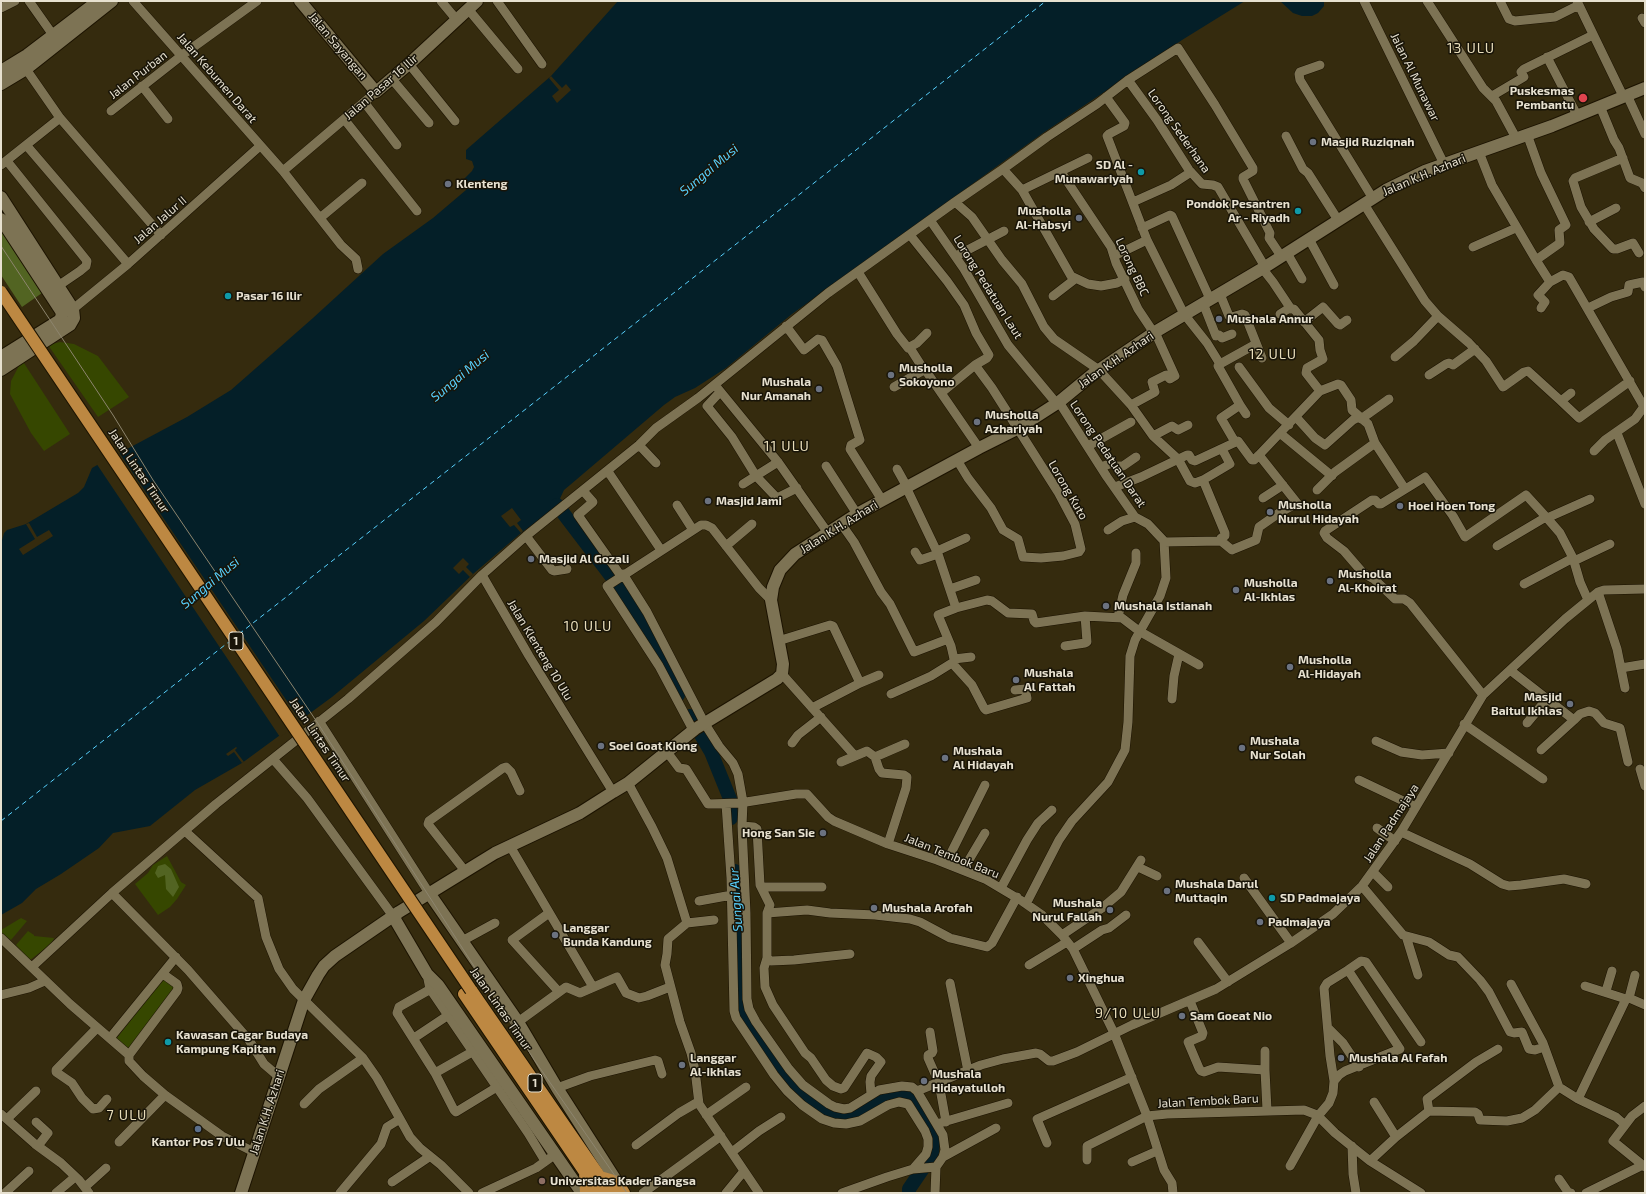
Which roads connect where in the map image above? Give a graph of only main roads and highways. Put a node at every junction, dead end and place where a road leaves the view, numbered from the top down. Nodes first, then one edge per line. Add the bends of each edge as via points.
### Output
1 (1, 292) edge
2 (1, 307) edge
3 (467, 992) junction
4 (585, 1172) junction
5 (600, 1177) junction
6 (586, 1193) edge
7 (599, 1193) edge
8 (611, 1193) edge
9 (624, 1193) edge

1 - 3 highway, Jalan Lintas Timur / 1, bridge
2 - 3 highway, Jalan Lintas Timur / 1
3 - 4 highway, Jalan Lintas Timur / 1
3 - 5 highway, Jalan Lintas Timur / 1
4 - 6 highway
4 - 7 highway, Jalan Lintas Timur
5 - 8 highway, Jalan Lintas Timur
5 - 9 highway via 617,1182

